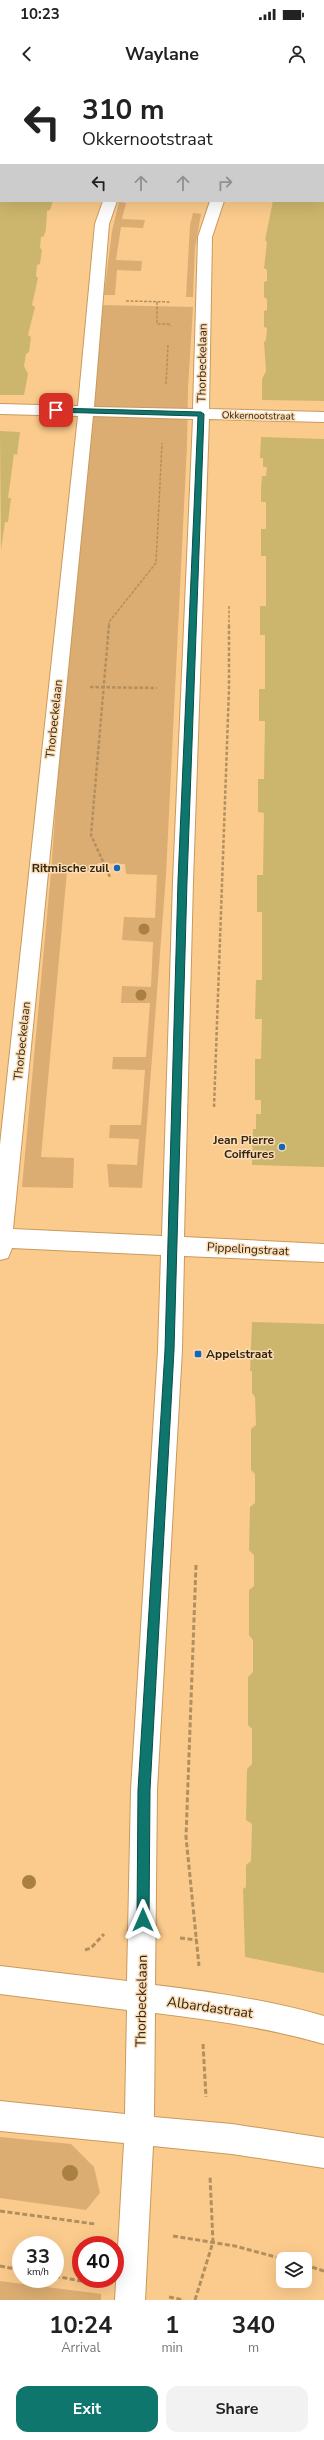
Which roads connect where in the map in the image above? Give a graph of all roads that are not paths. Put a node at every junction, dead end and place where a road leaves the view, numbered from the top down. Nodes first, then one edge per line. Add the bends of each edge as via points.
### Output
1 (110, 202) edge
2 (217, 202) edge
3 (0, 409) edge
4 (86, 411) junction
5 (201, 414) junction
6 (324, 417) edge
7 (0, 1242) edge
8 (172, 1246) junction
9 (324, 1253) edge
10 (0, 1980) edge
11 (141, 1998) junction
12 (324, 2030) edge
13 (0, 2116) edge
14 (139, 2129) junction
15 (324, 2153) edge
16 (130, 2300) edge

1 - 4 street, Thorbeckelaan via 102,224
2 - 5 street, Thorbeckelaan via 205,237
3 - 4 street, Okkernootstraat
4 - 5 street, Okkernootstraat
4 - 7 street, Thorbeckelaan
5 - 6 street, Okkernootstraat
5 - 8 street, Thorbeckelaan
7 - 8 street, Thorbeckelaan
8 - 9 street, Pippelingstraat
8 - 11 street, Thorbeckelaan via 170,1350 144,1790
10 - 11 street, Albardastraat
11 - 12 street, Albardastraat via 278,2017
11 - 14 street, Thorbeckelaan
13 - 14 street
14 - 15 street via 302,2148
14 - 16 street, Thorbeckelaan

